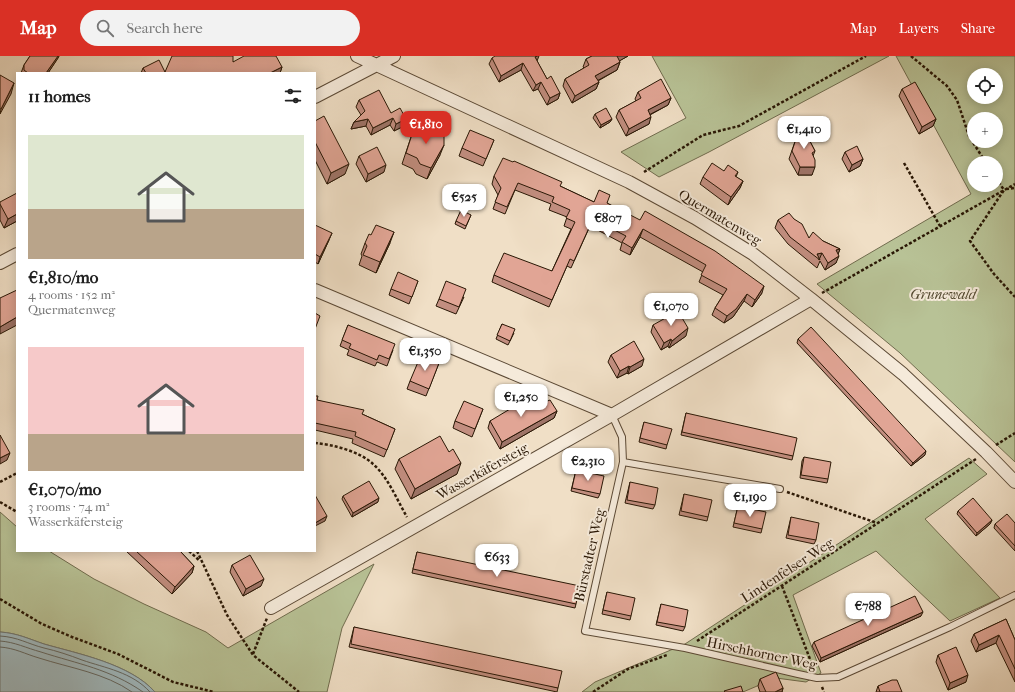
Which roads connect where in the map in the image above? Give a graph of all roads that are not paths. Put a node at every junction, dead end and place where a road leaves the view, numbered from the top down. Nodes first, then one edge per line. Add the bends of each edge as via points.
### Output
1 (357, 56) edge
2 (394, 56) edge
3 (377, 65) junction
4 (316, 96) edge
5 (16, 255) edge
6 (0, 263) edge
7 (316, 290) edge
8 (811, 299) junction
9 (612, 415) junction
10 (623, 462) junction
11 (1015, 482) edge
12 (780, 490) road end
13 (1015, 595) edge
14 (271, 608) road end
15 (585, 631) joint

1 - 3 street, Quermatenweg
2 - 3 street
3 - 4 street
3 - 8 street, Quermatenweg via 629,182 695,218 752,254
5 - 6 street
7 - 9 street
8 - 9 street, Wasserkäfersteig
8 - 11 street, Quermatenweg via 903,374
9 - 10 lane, Bürstadter Weg via 622,437
9 - 14 street, Wasserkäfersteig
10 - 12 lane
10 - 15 lane, Bürstadter Weg
13 - 15 lane, Hirschhorner Weg via 950,627 838,676 817,678 685,648

